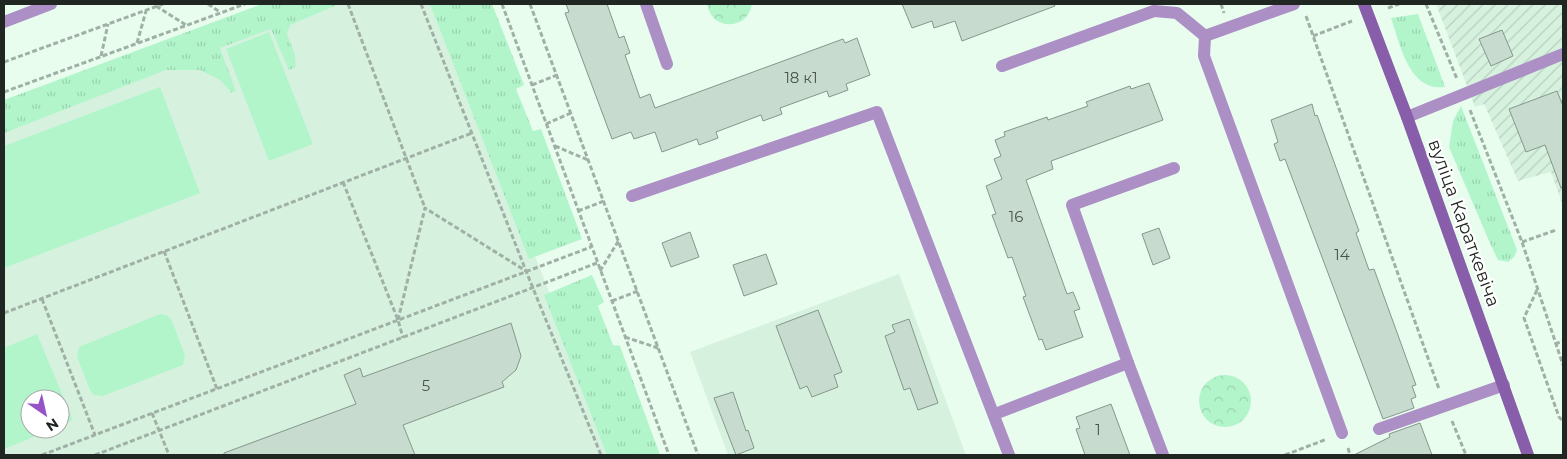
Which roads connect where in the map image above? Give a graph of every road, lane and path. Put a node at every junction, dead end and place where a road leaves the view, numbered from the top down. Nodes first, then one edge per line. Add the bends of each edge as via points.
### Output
1 (51, 4) edge
2 (163, 4) edge
3 (208, 4) edge
4 (245, 4) edge
5 (356, 4) edge
6 (421, 4) edge
7 (502, 4) edge
8 (530, 4) edge
9 (646, 4) edge
10 (1294, 4) edge
11 (1364, 4) edge
12 (1399, 4) edge
13 (1426, 4) edge
14 (349, 5) edge
15 (156, 6) junction
16 (1388, 8) dead end
17 (146, 10) junction
18 (1305, 12) dead end
19 (221, 13) junction
20 (1352, 21) dead end
21 (4, 22) edge
22 (108, 24) junction
23 (187, 25) junction
24 (1205, 36) junction
25 (1313, 36) junction
26 (137, 44) junction
27 (1563, 54) edge
28 (101, 56) junction
29 (4, 62) edge
30 (667, 64) dead end
31 (1002, 66) dead end
32 (557, 75) junction
33 (532, 85) junction
34 (4, 92) edge
35 (1464, 94) junction
36 (572, 113) junction
37 (1407, 117) junction
38 (546, 124) junction
39 (472, 133) junction
40 (554, 146) junction
41 (406, 157) junction
42 (589, 160) junction
43 (1174, 168) dead end
44 (343, 182) junction
45 (632, 196) dead end
46 (604, 201) junction
47 (426, 208) junction
48 (578, 211) junction
49 (1556, 230) dead end
50 (619, 240) junction
51 (1522, 242) junction
52 (591, 247) junction
53 (164, 251) junction
54 (597, 264) junction
55 (526, 271) junction
56 (600, 271) junction
57 (534, 288) junction
58 (1538, 290) junction
59 (638, 291) junction
60 (42, 299) junction
61 (612, 301) junction
62 (4, 313) edge
63 (398, 320) junction
64 (625, 337) junction
65 (403, 338) junction
66 (1563, 341) edge
67 (1555, 344) junction
68 (659, 348) junction
69 (1128, 363) junction
70 (1563, 365) edge
71 (1504, 385) junction
72 (217, 389) junction
73 (1445, 405) junction
74 (152, 413) junction
75 (995, 414) junction
76 (1563, 421) edge
77 (1379, 429) dead end
78 (160, 431) junction
79 (1342, 433) dead end
80 (94, 435) junction
81 (42, 455) edge
82 (95, 455) edge
83 (169, 455) edge
84 (601, 455) edge
85 (668, 455) edge
86 (698, 455) edge
87 (1009, 455) edge
88 (1163, 455) edge
89 (1466, 455) edge
90 (1528, 455) edge

1 - 21 lane
2 - 15 path
3 - 19 path
4 - 19 path
5 - 14 path
6 - 39 path
7 - 33 path
8 - 32 path
9 - 30 lane
10 - 24 lane
11 - 37 street, вуліца Караткевіча
12 - 16 path
13 - 35 path
14 - 41 path
15 - 17 path
15 - 23 path
17 - 22 path
17 - 26 path
18 - 25 path
19 - 23 path
20 - 25 path
22 - 28 path
22 - 29 path
23 - 26 path
24 - 31 lane via 1177,13 1154,11
24 - 79 lane via 1204,56
25 - 73 path
26 - 28 path
27 - 35 lane
28 - 34 path
32 - 33 path
32 - 36 path
33 - 38 path
35 - 37 lane
35 - 51 path
36 - 38 path
36 - 42 path
37 - 71 street, вуліца Караткевіча
38 - 40 path
39 - 41 path
39 - 55 path
40 - 42 path
40 - 48 path
41 - 44 path
41 - 47 path
42 - 46 path
43 - 69 lane via 1072,205
44 - 53 path
44 - 63 path
45 - 75 lane via 877,112
46 - 48 path
46 - 50 path
47 - 55 path
47 - 63 path
48 - 52 path
49 - 51 path
50 - 56 path
50 - 59 path
51 - 58 path
52 - 54 path
52 - 55 path
53 - 60 path
53 - 72 path
54 - 56 path
54 - 57 path
55 - 57 path
55 - 63 path
56 - 61 path
57 - 65 path
57 - 84 path
58 - 67 path
58 - 76 path via 1524,318
59 - 61 path
59 - 68 path
60 - 62 path
60 - 80 path
61 - 64 path
63 - 65 path
63 - 72 path
64 - 68 path
64 - 85 path
65 - 78 path
66 - 67 path
67 - 70 path
68 - 86 path
69 - 75 lane
69 - 88 lane
71 - 73 lane
71 - 90 street, вуліца Караткевіча
72 - 74 path
73 - 77 lane
73 - 89 path
74 - 78 path
74 - 80 path
75 - 87 lane
78 - 82 path
78 - 83 path
80 - 81 path

